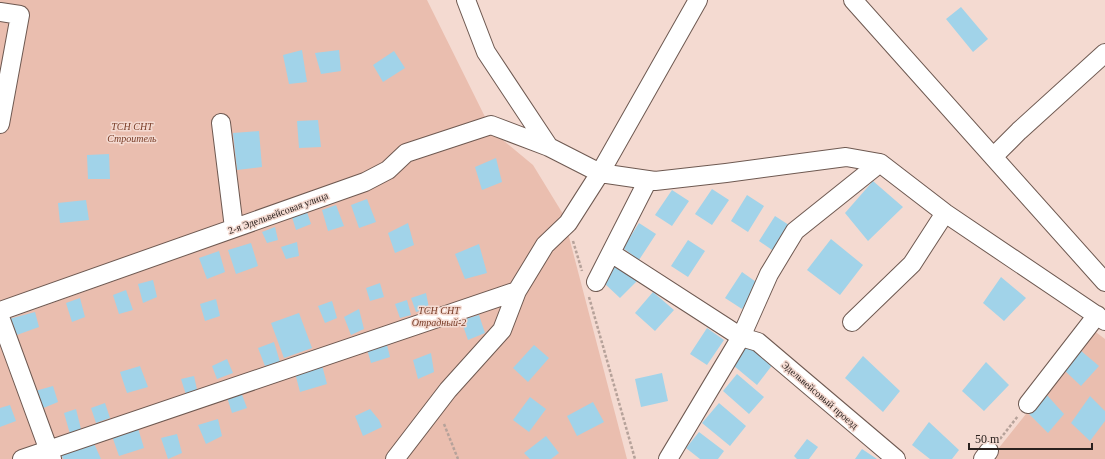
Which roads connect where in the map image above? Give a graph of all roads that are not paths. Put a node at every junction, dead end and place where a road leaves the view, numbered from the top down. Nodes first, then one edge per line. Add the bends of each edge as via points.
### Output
1 (466, 0) edge
2 (698, 0) edge
3 (853, 0) edge
4 (0, 12) edge
5 (1105, 53) edge
6 (221, 123) dead end
7 (0, 124) edge
8 (549, 147) junction
9 (993, 157) junction
10 (880, 163) junction
11 (600, 173) junction
12 (648, 180) junction
13 (945, 213) junction
14 (234, 228) junction
15 (611, 253) junction
16 (1105, 282) edge
17 (589, 284) road end
18 (517, 291) junction
19 (0, 311) edge
20 (0, 316) edge
21 (1101, 318) edge
22 (852, 322) dead end
23 (741, 337) junction
24 (1028, 404) road end
25 (51, 454) edge
26 (22, 459) edge
27 (395, 459) edge
28 (668, 459) edge
29 (896, 459) edge

1 - 8 street via 486,52
2 - 11 street
3 - 9 street
4 - 7 street via 20,15
5 - 9 street
6 - 14 street
8 - 11 street, 2-я Эдельвейсовая улица
8 - 14 street, 2-я Эдельвейсовая улица via 491,125 406,154 388,170 365,182
9 - 16 street
10 - 12 street, 2-я Эдельвейсовая улица via 846,157 726,173
10 - 13 street
10 - 23 street via 795,231 769,274
11 - 12 street, 2-я Эдельвейсовая улица
11 - 18 street via 568,223 545,245
12 - 15 street
13 - 21 street
13 - 22 street via 912,264
14 - 19 street, 2-я Эдельвейсовая улица
15 - 17 street
15 - 23 street, Эдельвейсовый проезд
18 - 25 street
18 - 27 street via 502,330 448,390
20 - 25 street
21 - 24 street
23 - 28 street
23 - 29 street, Эдельвейсовый проезд via 758,342
25 - 26 street

